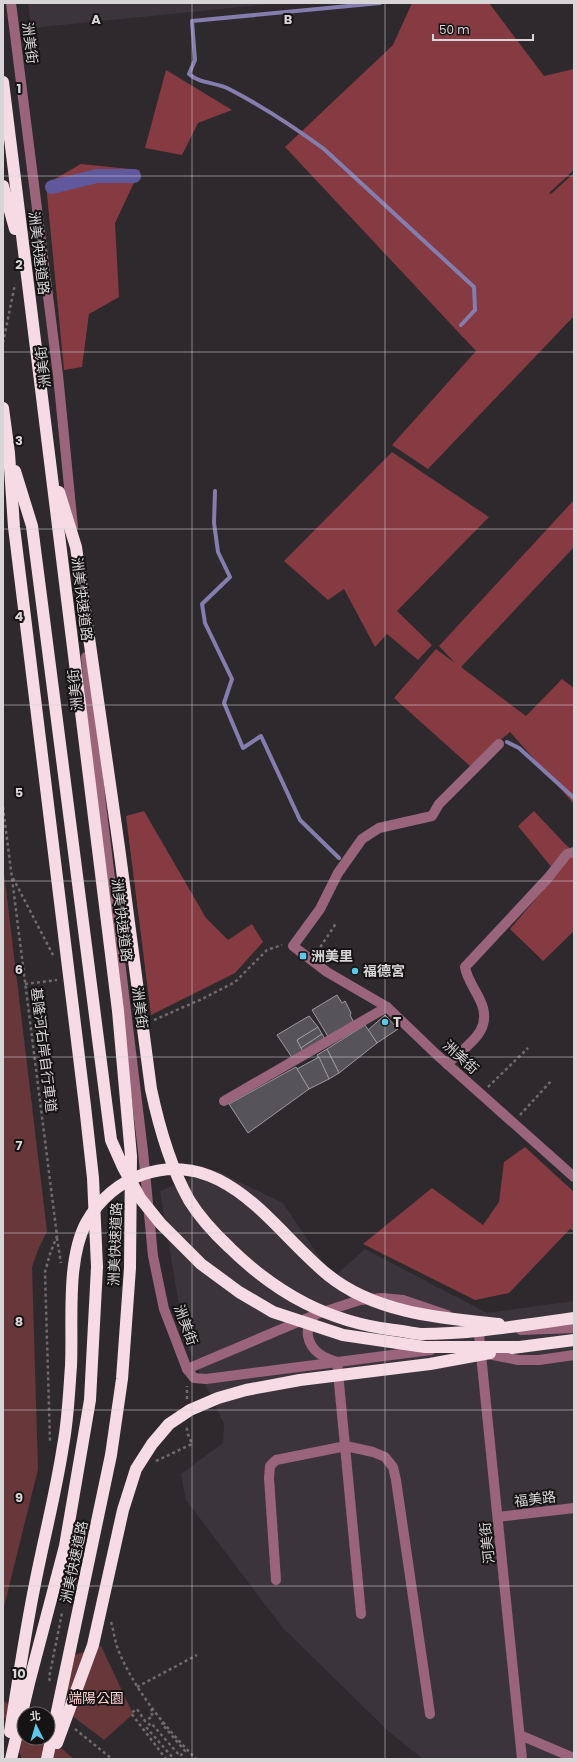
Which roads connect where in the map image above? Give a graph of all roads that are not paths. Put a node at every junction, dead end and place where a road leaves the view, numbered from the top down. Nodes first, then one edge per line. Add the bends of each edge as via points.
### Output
1 (11, 3) edge
2 (3, 82) edge
3 (3, 186) edge
4 (26, 269) junction
5 (3, 408) edge
6 (9, 453) junction
7 (49, 458) junction
8 (499, 744) dead end
9 (574, 852) edge
10 (387, 1007) junction
11 (447, 1064) junction
12 (224, 1101) dead end
13 (574, 1177) edge
14 (317, 1314) junction
15 (574, 1318) edge
16 (478, 1325) junction
17 (516, 1326) junction
18 (574, 1328) edge
19 (574, 1340) edge
20 (520, 1347) junction
21 (481, 1352) junction
22 (574, 1355) edge
23 (337, 1362) junction
24 (187, 1369) junction
25 (346, 1446) junction
26 (574, 1508) edge
27 (498, 1517) junction
28 (276, 1580) dead end
29 (361, 1614) dead end
30 (430, 1714) dead end
31 (520, 1736) junction
32 (574, 1758) edge
33 (5, 1759) edge
34 (11, 1759) edge
35 (47, 1759) edge
36 (51, 1759) edge
37 (522, 1759) edge

1 - 24 street, 洲美街 via 58,375 101,804 153,1256 164,1309
2 - 4 highway, 洲美快速道路
3 - 4 highway
4 - 7 highway, 洲美快速道路
5 - 6 highway, 洲美快速道路
6 - 20 highway via 32,526 111,1140 140,1198 161,1224 201,1264 239,1292 273,1312 343,1335 425,1348
6 - 34 highway, 洲美快速道路 via 14,527 93,1178 97,1267 90,1400 66,1546
7 - 17 highway via 76,547 119,846 150,1089 159,1128 189,1200 215,1234 254,1270 278,1289 306,1305 340,1318 420,1334 482,1331
7 - 35 highway, 洲美快速道路 via 118,1011 131,1156 130,1268 122,1379 111,1455
8 - 10 street, 洲美街 via 439,804 432,816 379,828 362,839 338,873 320,909 293,946 327,972
9 - 11 street via 568,854 465,967 466,975 481,1001 486,1017 482,1032
10 - 11 street, 洲美街
10 - 12 street
11 - 13 street, 洲美街
14 - 16 street, 洲美街 via 360,1300 382,1298 421,1305
14 - 23 street via 310,1322 309,1343 315,1352
14 - 24 street, 洲美街
15 - 17 highway
16 - 18 street, 洲美街 via 514,1330
16 - 21 street, 河美街
17 - 33 highway via 424,1314 382,1305 352,1292 328,1275 240,1192 216,1178 192,1170 162,1168 139,1174 120,1184 101,1200 85,1224 75,1258 71,1367 64,1445 34,1587
19 - 20 highway
20 - 36 highway via 430,1364 300,1380 246,1390 190,1410 169,1424 152,1444 136,1470 123,1510 93,1645
21 - 22 street via 518,1360
21 - 23 street via 443,1349
21 - 27 street, 河美街
23 - 24 street via 206,1379 194,1378
23 - 25 street
25 - 28 street via 276,1460 270,1466
25 - 29 street
25 - 30 street via 385,1457 393,1467
26 - 27 street, 福美路
27 - 31 street, 河美街
31 - 32 street
31 - 37 street, 河美街

